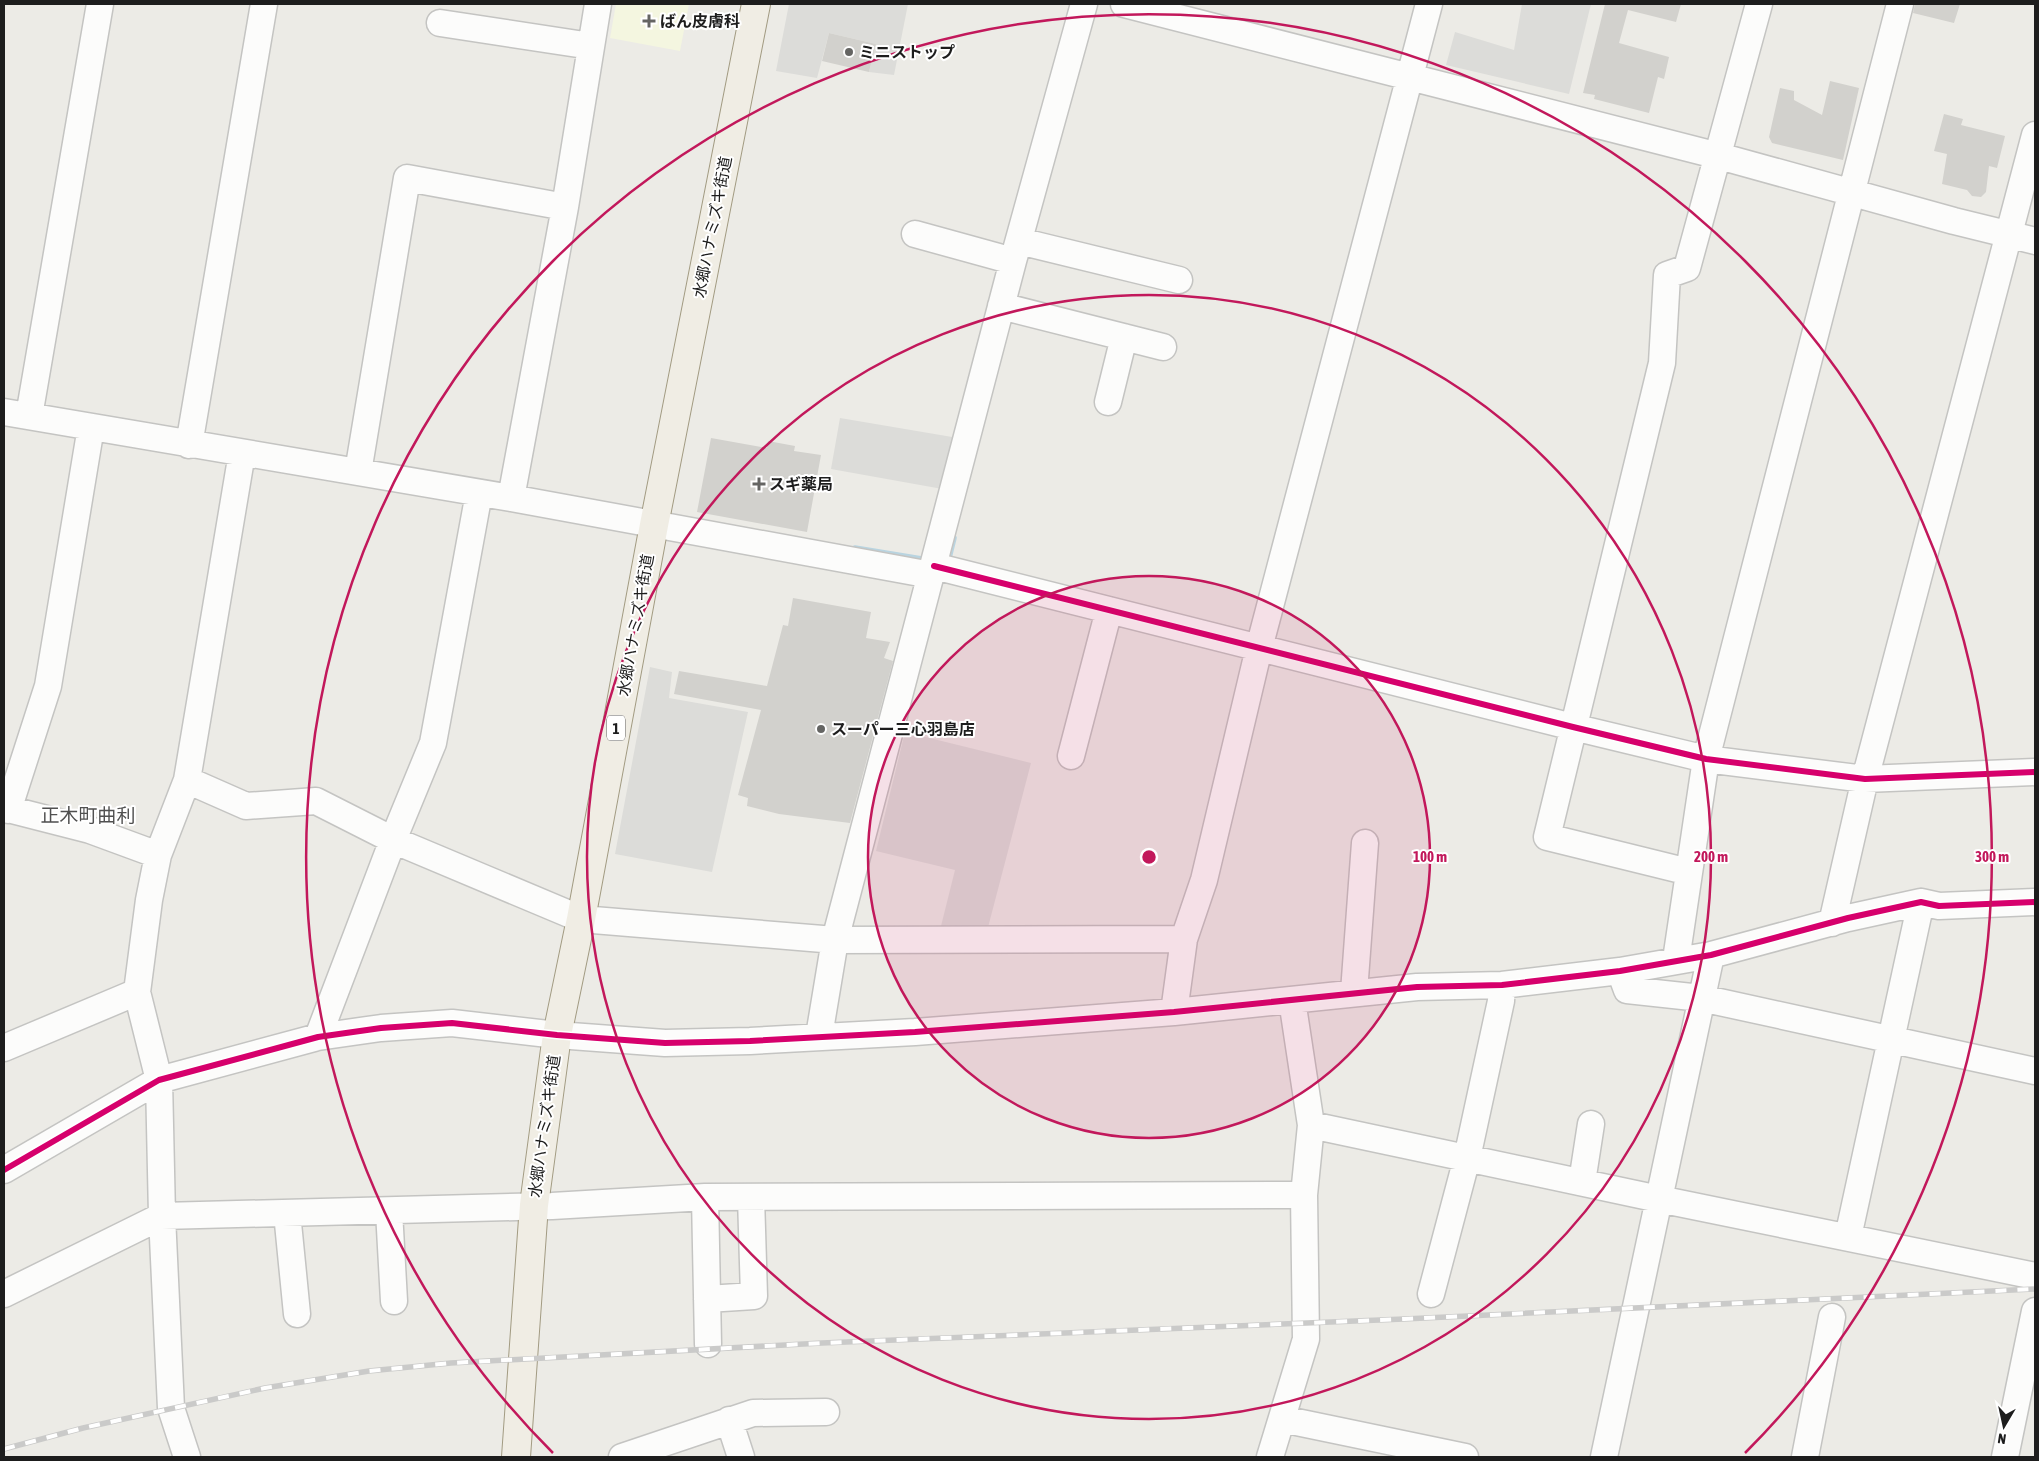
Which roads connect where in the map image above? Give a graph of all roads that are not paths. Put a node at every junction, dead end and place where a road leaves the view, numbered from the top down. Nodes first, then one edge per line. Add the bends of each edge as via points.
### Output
1 (100, 4) edge
2 (264, 4) edge
3 (598, 4) edge
4 (756, 4) edge
5 (1084, 4) edge
6 (1124, 4) edge
7 (1429, 4) edge
8 (1759, 4) edge
9 (1900, 4) edge
10 (440, 23) dead end
11 (591, 46) junction
12 (1410, 77) junction
13 (2035, 135) edge
14 (1719, 156) junction
15 (1850, 193) junction
16 (565, 207) junction
17 (915, 234) dead end
18 (2010, 234) junction
19 (2035, 240) edge
20 (1016, 251) junction
21 (1179, 280) dead end
22 (1001, 306) junction
23 (1124, 337) junction
24 (1163, 347) dead end
25 (1108, 402) dead end
26 (4, 412) edge
27 (29, 416) junction
28 (91, 427) junction
29 (189, 445) junction
30 (242, 453) junction
31 (358, 472) junction
32 (479, 493) junction
33 (511, 498) junction
34 (654, 525) junction
35 (933, 571) junction
36 (1109, 610) junction
37 (1259, 648) junction
38 (1573, 727) junction
39 (1071, 756) dead end
40 (1706, 759) junction
41 (2035, 772) edge
42 (1865, 779) junction
43 (187, 780) junction
44 (6, 809) edge
45 (393, 840) junction
46 (1365, 843) dead end
47 (158, 855) junction
48 (1690, 872) junction
49 (1922, 902) junction
50 (2035, 902) edge
51 (580, 919) junction
52 (1832, 923) junction
53 (1184, 939) junction
54 (835, 940) junction
55 (1711, 955) junction
56 (1676, 960) junction
57 (1620, 971) junction
58 (1502, 985) junction
59 (137, 992) junction
60 (1354, 992) junction
61 (1701, 998) junction
62 (1292, 1000) junction
63 (1174, 1012) junction
64 (557, 1035) junction
65 (819, 1036) junction
66 (318, 1037) junction
67 (1892, 1040) junction
68 (4, 1048) edge
69 (2035, 1072) edge
70 (159, 1080) junction
71 (1591, 1124) dead end
72 (1311, 1125) junction
73 (1467, 1158) junction
74 (4, 1170) edge
75 (1582, 1182) junction
76 (1304, 1194) junction
77 (705, 1197) junction
78 (751, 1197) junction
79 (1659, 1199) junction
80 (534, 1205) junction
81 (389, 1211) junction
82 (287, 1213) junction
83 (162, 1216) junction
84 (1848, 1237) junction
85 (2035, 1276) edge
86 (4, 1294) edge
87 (1431, 1294) dead end
88 (707, 1299) junction
89 (394, 1301) dead end
90 (297, 1314) dead end
91 (2035, 1315) edge
92 (1832, 1317) dead end
93 (708, 1344) dead end
94 (826, 1412) dead end
95 (1282, 1419) junction
96 (729, 1420) junction
97 (1455, 1456) edge
98 (187, 1457) edge
99 (516, 1457) edge
100 (622, 1457) edge
101 (741, 1457) edge
102 (1270, 1457) edge
103 (1604, 1457) edge
104 (1804, 1457) edge
105 (2005, 1457) edge

1 - 27 street
2 - 29 street
3 - 11 street
4 - 34 main road, 水郷ハナミズキ街道 / 1
5 - 20 street
6 - 12 street
7 - 12 street
8 - 14 street
9 - 15 street
10 - 11 street
11 - 16 street
12 - 14 street
12 - 37 street
13 - 18 street
14 - 15 street
14 - 38 street via 1687,268 1667,275 1662,363
15 - 18 street
15 - 40 street
16 - 31 street via 407,178
16 - 33 street
17 - 20 street
18 - 19 street
18 - 42 street
20 - 21 street
20 - 22 street
22 - 23 street
22 - 35 street
23 - 24 street
23 - 25 street
26 - 27 street
27 - 28 street
28 - 29 street
28 - 44 street via 48,686
29 - 30 street
30 - 31 street
30 - 43 street
31 - 32 street
32 - 33 street
32 - 45 street via 433,743
33 - 34 street
34 - 35 street
34 - 51 main road, 水郷ハナミズキ街道 / 1
35 - 36 street
35 - 54 street
36 - 37 street
36 - 39 street
37 - 38 street
37 - 53 street via 1204,880
38 - 40 street
38 - 48 street via 1547,837
40 - 42 street
40 - 48 street
41 - 42 street
42 - 52 street
43 - 45 street via 246,806 316,801
43 - 47 street
44 - 47 street via 90,830
45 - 51 street
45 - 66 street
46 - 60 street
47 - 59 street
48 - 56 street
49 - 50 street via 1939,906
49 - 52 street
49 - 67 street
51 - 54 street
51 - 64 main road, 水郷ハナミズキ街道 / 1
52 - 55 street
53 - 54 street
53 - 63 street
54 - 65 street
55 - 56 street
55 - 61 street
56 - 57 street
57 - 58 street
57 - 61 street via 1627,990
58 - 60 street
58 - 73 street
59 - 68 street
59 - 70 street
60 - 62 street
61 - 67 street
61 - 79 street
62 - 63 street
62 - 72 street
63 - 65 street
64 - 65 street via 665,1042
64 - 66 street via 452,1023 380,1028
64 - 80 main road, 水郷ハナミズキ街道 / 1
66 - 70 street
67 - 69 street
67 - 84 street
70 - 74 street
70 - 83 street
71 - 75 street
72 - 73 street
72 - 76 street
73 - 75 street
73 - 87 street
75 - 79 street
76 - 78 street
76 - 95 street via 1306,1339
77 - 78 street
77 - 80 street
77 - 88 street
78 - 88 street via 754,1296
79 - 84 street
79 - 103 street
80 - 81 street
80 - 99 main road, 水郷ハナミズキ街道 / 1
81 - 82 street
81 - 89 street
82 - 83 street
82 - 90 street
83 - 86 street
83 - 98 street via 171,1408
84 - 85 street
88 - 93 street
91 - 105 street
92 - 104 street
94 - 96 street via 754,1412
95 - 97 street
95 - 102 street
96 - 100 street
96 - 101 street

